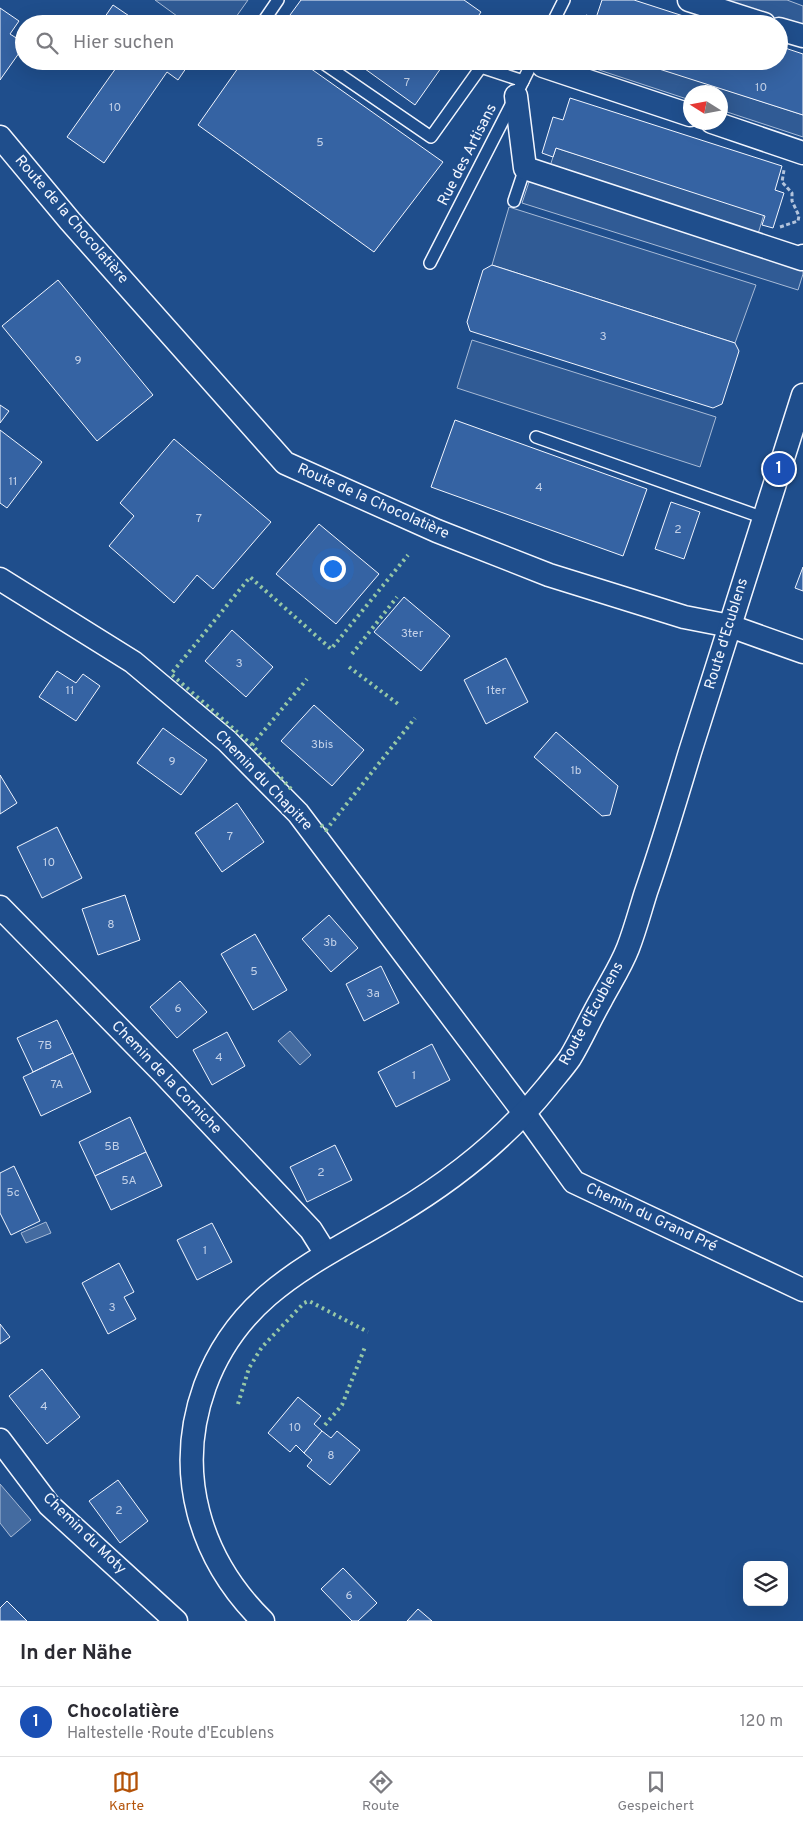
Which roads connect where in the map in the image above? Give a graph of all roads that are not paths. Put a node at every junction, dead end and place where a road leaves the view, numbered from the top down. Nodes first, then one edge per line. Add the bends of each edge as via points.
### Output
1 (278, 0) edge
2 (564, 0) edge
3 (689, 0) edge
4 (268, 15) edge
5 (556, 15) edge
6 (736, 15) edge
7 (788, 32) edge
8 (803, 36) edge
9 (333, 70) edge
10 (479, 70) edge
11 (487, 70) edge
12 (529, 70) edge
13 (555, 70) edge
14 (520, 88) junction
15 (683, 114) edge
16 (728, 127) edge
17 (0, 137) edge
18 (803, 153) edge
19 (525, 168) junction
20 (514, 201) dead end
21 (803, 256) edge
22 (430, 263) dead end
23 (803, 395) edge
24 (536, 437) dead end
25 (764, 518) junction
26 (0, 579) edge
27 (730, 626) junction
28 (803, 652) edge
29 (0, 907) edge
30 (525, 1114) junction
31 (326, 1254) junction
32 (803, 1290) edge
33 (0, 1440) edge
34 (176, 1621) edge
35 (263, 1621) edge

1 - 4 lane
2 - 5 lane
3 - 6 street
7 - 8 street
9 - 10 lane via 431,137
11 - 14 lane
12 - 14 lane, Rue des Artisans
13 - 15 street
14 - 19 street
14 - 22 lane, Rue des Artisans
16 - 18 street
17 - 27 street, Route de la Chocolatière via 285,463 437,532 549,575 684,616
19 - 20 lane
19 - 21 street via 802,259
23 - 25 street, Route d'Ecublens
24 - 25 lane
25 - 27 street, Route d'Ecublens
26 - 30 street, Chemin du Chapitre via 133,662 227,741 298,813
27 - 28 street, Route de la Chocolatière
27 - 30 street, Route d'Ecublens via 627,950 569,1059
29 - 31 street, Chemin de la Corniche via 312,1230
30 - 31 street, Route d'Ecublens via 467,1167 397,1214
30 - 32 street, Chemin du Grand Pré via 574,1182
31 - 35 street, Route d'Ecublens via 278,1287 246,1315 223,1347 206,1385 195,1422 192,1476 199,1516 211,1548 230,1583
33 - 34 street, Chemin du Moty via 49,1505

